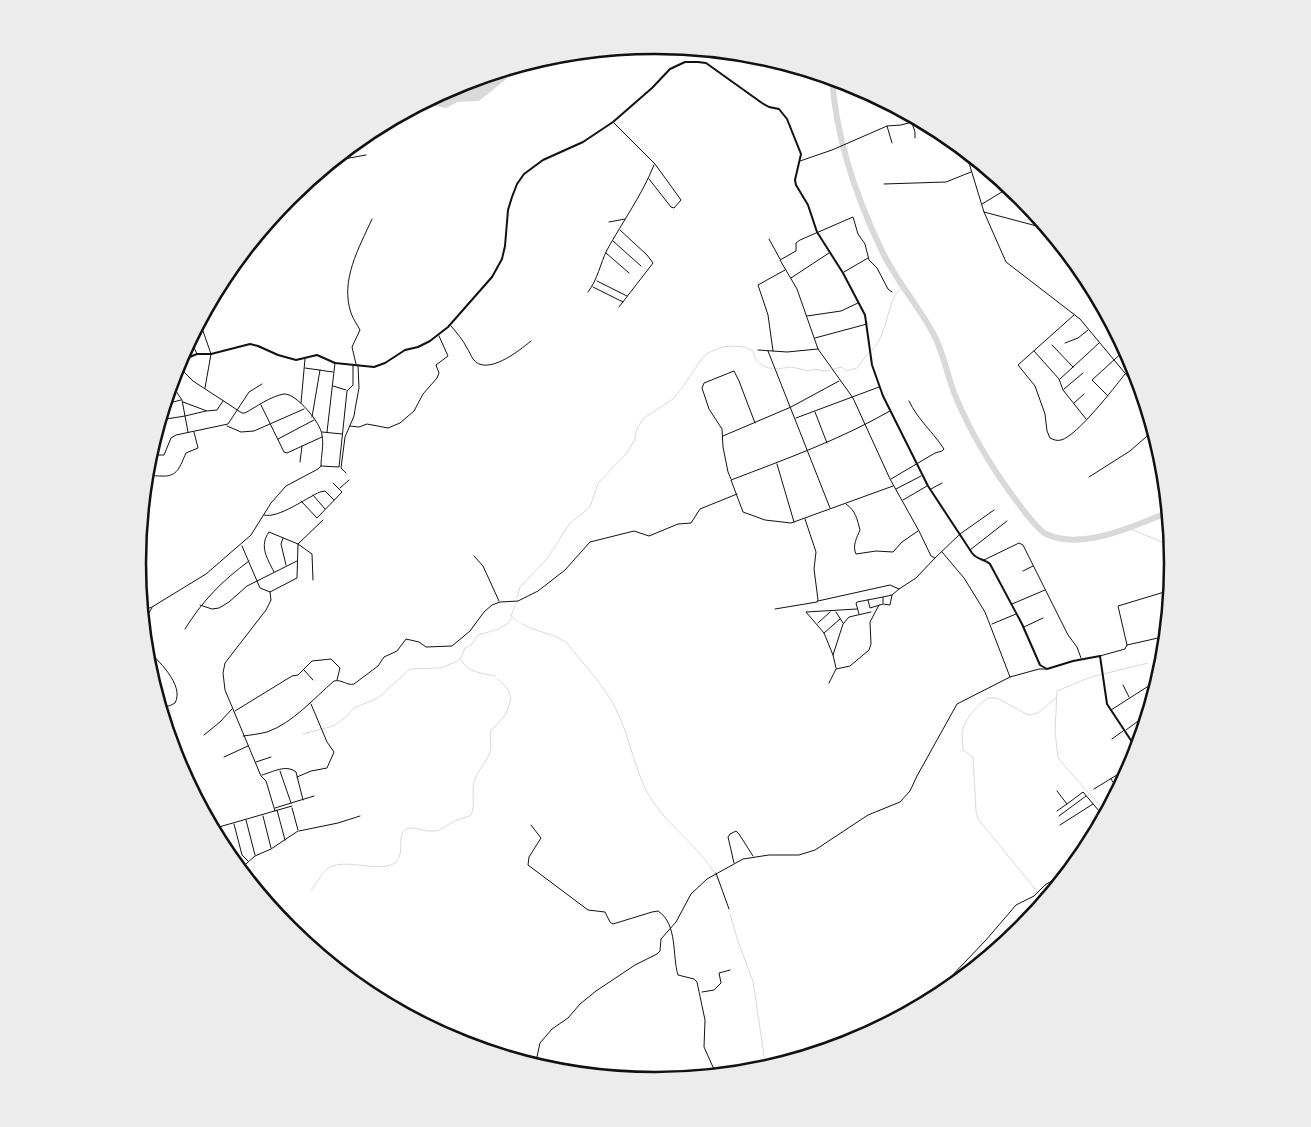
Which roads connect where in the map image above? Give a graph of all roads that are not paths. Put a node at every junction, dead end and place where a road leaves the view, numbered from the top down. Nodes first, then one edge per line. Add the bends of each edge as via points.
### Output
1 (613, 122) junction
2 (911, 122) edge
3 (912, 124) edge
4 (887, 126) junction
5 (915, 138) dead end
6 (892, 143) dead end
7 (366, 155) dead end
8 (345, 159) edge
9 (968, 160) edge
10 (800, 161) junction
11 (655, 164) junction
12 (971, 172) junction
13 (649, 179) junction
14 (884, 184) dead end
15 (1003, 191) edge
16 (981, 204) junction
17 (984, 212) junction
18 (372, 219) dead end
19 (626, 219) junction
20 (609, 222) dead end
21 (1038, 226) edge
22 (620, 229) junction
23 (817, 232) junction
24 (769, 239) dead end
25 (612, 241) junction
26 (606, 253) junction
27 (830, 253) junction
28 (869, 258) junction
29 (780, 260) junction
30 (642, 266) dead end
31 (786, 270) junction
32 (843, 272) junction
33 (629, 273) dead end
34 (791, 278) junction
35 (596, 280) junction
36 (592, 287) junction
37 (588, 292) dead end
38 (892, 292) dead end
39 (628, 296) junction
40 (623, 302) junction
41 (859, 303) junction
42 (619, 307) dead end
43 (1074, 315) junction
44 (807, 316) junction
45 (867, 324) junction
46 (451, 325) junction
47 (1089, 329) junction
48 (202, 330) edge
49 (438, 335) junction
50 (814, 339) junction
51 (531, 341) dead end
52 (1099, 342) junction
53 (1065, 343) dead end
54 (1052, 345) dead end
55 (194, 347) edge
56 (818, 349) junction
57 (758, 350) dead end
58 (768, 351) junction
59 (773, 351) junction
60 (1033, 351) junction
61 (197, 354) junction
62 (211, 354) junction
63 (1120, 354) edge
64 (190, 356) edge
65 (305, 358) junction
66 (1114, 360) junction
67 (335, 363) junction
68 (356, 365) junction
69 (1073, 367) junction
70 (304, 368) junction
71 (320, 370) junction
72 (184, 371) edge
73 (334, 372) junction
74 (1083, 373) dead end
75 (1125, 374) junction
76 (1130, 379) edge
77 (839, 380) junction
78 (1059, 380) junction
79 (262, 384) dead end
80 (333, 386) junction
81 (879, 387) junction
82 (204, 389) junction
83 (1063, 390) junction
84 (347, 391) junction
85 (176, 392) edge
86 (1084, 394) dead end
87 (1108, 396) junction
88 (853, 398) junction
89 (224, 400) junction
90 (182, 401) junction
91 (909, 401) dead end
92 (172, 402) edge
93 (300, 403) junction
94 (261, 404) junction
95 (1074, 404) junction
96 (791, 407) junction
97 (305, 408) junction
98 (237, 410) junction
99 (206, 411) junction
100 (890, 411) junction
101 (815, 412) junction
102 (185, 416) junction
103 (312, 418) junction
104 (796, 418) junction
105 (1087, 419) junction
106 (167, 420) edge
107 (315, 420) junction
108 (755, 423) junction
109 (270, 424) junction
110 (225, 425) junction
111 (866, 425) junction
112 (350, 426) junction
113 (194, 431) junction
114 (188, 432) junction
115 (322, 432) junction
116 (327, 432) junction
117 (343, 434) junction
118 (1149, 435) edge
119 (322, 436) junction
120 (722, 436) junction
121 (277, 439) junction
122 (827, 443) junction
123 (302, 445) junction
124 (808, 451) junction
125 (158, 455) edge
126 (300, 462) dead end
127 (776, 463) junction
128 (918, 464) junction
129 (320, 467) junction
130 (346, 473) dead end
131 (922, 475) junction
132 (154, 476) edge
133 (1088, 477) dead end
134 (349, 480) dead end
135 (732, 480) junction
136 (890, 480) junction
137 (333, 483) dead end
138 (942, 483) dead end
139 (894, 486) junction
140 (929, 488) junction
141 (340, 489) junction
142 (895, 489) junction
143 (737, 494) junction
144 (312, 495) junction
145 (334, 500) junction
146 (301, 501) junction
147 (902, 501) junction
148 (845, 504) junction
149 (830, 508) junction
150 (326, 509) junction
151 (994, 510) dead end
152 (263, 515) junction
153 (804, 518) junction
154 (323, 520) dead end
155 (1007, 521) dead end
156 (794, 522) junction
157 (919, 531) junction
158 (960, 534) junction
159 (284, 537) junction
160 (298, 544) junction
161 (241, 545) junction
162 (970, 550) junction
163 (942, 552) junction
164 (474, 556) dead end
165 (937, 556) junction
166 (984, 560) junction
167 (249, 561) junction
168 (298, 561) junction
169 (286, 566) junction
170 (1033, 566) junction
171 (1023, 571) dead end
172 (274, 572) junction
173 (258, 580) junction
174 (314, 580) dead end
175 (899, 589) junction
176 (1046, 590) junction
177 (271, 592) junction
178 (1164, 592) edge
179 (892, 595) junction
180 (883, 597) junction
181 (868, 600) junction
182 (818, 601) junction
183 (500, 602) junction
184 (883, 604) junction
185 (200, 605) junction
186 (879, 605) junction
187 (1011, 605) junction
188 (152, 607) junction
189 (870, 608) junction
190 (148, 609) edge
191 (775, 609) dead end
192 (857, 610) junction
193 (826, 611) junction
194 (831, 611) junction
195 (835, 611) junction
196 (871, 612) junction
197 (148, 613) edge
198 (828, 614) junction
199 (859, 614) junction
200 (1016, 614) junction
201 (872, 617) junction
202 (1042, 618) dead end
203 (840, 619) junction
204 (817, 624) junction
205 (844, 624) junction
206 (991, 625) junction
207 (1023, 627) junction
208 (185, 628) dead end
209 (824, 634) junction
210 (1160, 638) edge
211 (1127, 645) junction
212 (833, 655) junction
213 (1100, 656) junction
214 (155, 659) edge
215 (1082, 660) junction
216 (836, 669) junction
217 (1047, 669) junction
218 (304, 670) junction
219 (1010, 677) junction
220 (313, 680) dead end
221 (337, 680) junction
222 (829, 683) dead end
223 (1123, 684) dead end
224 (1150, 687) edge
225 (1130, 697) junction
226 (310, 703) junction
227 (167, 707) edge
228 (232, 708) junction
229 (1111, 711) junction
230 (234, 712) junction
231 (1140, 719) edge
232 (1124, 731) junction
233 (204, 735) dead end
234 (243, 736) junction
235 (1112, 739) dead end
236 (1132, 742) edge
237 (248, 746) junction
238 (224, 757) dead end
239 (271, 757) dead end
240 (255, 762) junction
241 (279, 770) junction
242 (1120, 773) edge
243 (261, 776) junction
244 (297, 777) junction
245 (1111, 778) junction
246 (1115, 784) edge
247 (1094, 789) dead end
248 (1057, 791) dead end
249 (314, 796) dead end
250 (1086, 796) junction
251 (303, 800) junction
252 (291, 803) junction
253 (1067, 804) junction
254 (1093, 804) junction
255 (275, 810) junction
256 (1057, 812) dead end
257 (1100, 813) edge
258 (262, 815) junction
259 (360, 816) dead end
260 (1059, 816) dead end
261 (246, 819) junction
262 (233, 823) junction
263 (531, 825) dead end
264 (1060, 825) dead end
265 (220, 826) joint
266 (221, 829) edge
267 (298, 831) junction
268 (285, 841) junction
269 (271, 849) junction
270 (255, 856) junction
271 (754, 857) junction
272 (249, 862) junction
273 (734, 863) junction
274 (245, 866) edge
275 (716, 873) junction
276 (1057, 878) edge
277 (730, 909) dead end
278 (670, 930) junction
279 (730, 970) dead end
280 (946, 982) edge
281 (700, 992) junction
282 (536, 1059) edge
283 (714, 1070) edge

1 - 10 street via 670,68 685,62 702,62 762,103 782,111 798,144
1 - 11 street
1 - 46 street via 583,142 536,164 519,180 508,210 502,259 486,286
2 - 4 street
3 - 5 street
4 - 6 street
4 - 10 street
7 - 8 street
9 - 12 street
10 - 23 street via 796,185 808,205
11 - 13 street
11 - 13 street via 680,200 674,208
12 - 14 street via 946,182
12 - 16 street
13 - 19 street
15 - 16 street
16 - 17 street
17 - 21 street
17 - 43 street via 1006,262
18 - 68 street via 348,282 350,310 360,330 352,348
19 - 20 street
19 - 22 street
22 - 25 street
22 - 39 street via 653,263
23 - 27 street
23 - 28 street via 853,217
23 - 29 street via 796,243 796,251
24 - 29 street
25 - 26 street
25 - 30 street
26 - 33 street
26 - 35 street
27 - 32 street
27 - 34 street
28 - 32 street
28 - 38 street
29 - 31 street
31 - 34 street
31 - 59 street via 758,285 768,315
32 - 41 street
34 - 44 street
35 - 36 street
35 - 39 street
36 - 37 street
36 - 40 street
39 - 40 street
40 - 42 street
41 - 44 street via 841,311
41 - 45 street
43 - 47 street
43 - 60 street
44 - 50 street
45 - 50 street
45 - 81 street via 872,365
46 - 49 street
46 - 51 street via 482,366 510,357
47 - 52 street
47 - 53 street
48 - 62 street
49 - 68 street via 377,366
49 - 112 street via 448,356 436,364 437,378 407,418 388,428 367,424
50 - 56 street
52 - 66 street
52 - 69 street
54 - 69 street
55 - 61 street
56 - 59 street
56 - 77 street
57 - 58 street
58 - 59 street
58 - 96 street
60 - 78 street
60 - 105 street via 1018,367 1035,386 1050,438 1062,440
61 - 62 street
61 - 64 street
62 - 65 street via 250,344 289,359
62 - 82 street
63 - 66 street
65 - 67 street via 317,355
65 - 70 street
66 - 75 street
66 - 87 street via 1092,380
67 - 68 street
67 - 73 street
68 - 84 street via 353,385
68 - 112 street via 358,388
69 - 78 street
70 - 71 street
70 - 93 street
71 - 73 street
71 - 103 street
72 - 82 street
73 - 80 street
74 - 83 street
75 - 76 street
75 - 87 street
77 - 88 street
77 - 96 street
78 - 83 street
79 - 98 street via 249,392
80 - 84 street
80 - 116 street
81 - 88 street
81 - 100 street
82 - 89 street
83 - 95 street
84 - 117 street
85 - 90 street
86 - 95 street
87 - 105 street
88 - 101 street
88 - 111 street
89 - 98 street
89 - 99 street via 217,410
90 - 92 street
90 - 99 street
90 - 102 street
91 - 128 street via 944,449
93 - 94 street via 286,394
93 - 97 street
94 - 98 street via 245,413
94 - 109 street
95 - 105 street
96 - 104 street
96 - 108 street
97 - 103 street
97 - 109 street
98 - 110 street
99 - 102 street
100 - 111 street
100 - 128 street
101 - 104 street
101 - 122 street
102 - 106 street
102 - 114 street
103 - 107 street
104 - 124 street
107 - 115 street
107 - 121 street
108 - 120 street
108 - 120 street via 732,371 707,381 702,388 709,409 722,428
109 - 110 street via 244,432
109 - 121 street
110 - 113 street
111 - 122 street
111 - 136 street
112 - 130 street via 341,468
113 - 114 street
113 - 132 street via 198,448 186,453 174,474
114 - 125 street via 173,437 164,455
115 - 116 street
115 - 119 street
116 - 117 street
117 - 129 street via 338,468
118 - 133 street via 1130,451
119 - 123 street
119 - 129 street
120 - 135 street
121 - 123 street via 285,453
122 - 124 street
123 - 126 street
124 - 127 street
124 - 149 street
127 - 135 street
127 - 156 street
128 - 131 street
128 - 136 street
129 - 152 street via 286,486
131 - 140 street
131 - 142 street
134 - 141 street
135 - 143 street
136 - 139 street
137 - 141 street
138 - 140 street
139 - 142 street
139 - 148 street
140 - 147 street
140 - 158 street
141 - 145 street via 342,492
142 - 147 street
143 - 156 street via 747,515
143 - 183 street via 700,509 690,523 678,524 649,536 634,532 590,542 565,570 538,591 518,601
144 - 145 street via 325,491
144 - 146 street
144 - 150 street
145 - 150 street
146 - 150 street via 317,518
146 - 152 street via 269,517
147 - 157 street
148 - 149 street
148 - 157 street via 857,516 860,530 856,537 856,554 893,552
149 - 153 street
151 - 158 street
152 - 161 street
153 - 156 street
153 - 182 street via 816,552 814,569
154 - 160 street
155 - 162 street
157 - 165 street via 931,556
158 - 162 street
158 - 163 street
159 - 160 street
159 - 169 street via 281,544
159 - 172 street via 269,532 263,544
160 - 168 street
160 - 174 street via 312,554
161 - 167 street
161 - 188 street via 203,576
162 - 166 street via 975,557
163 - 165 street
163 - 206 street via 964,578
164 - 183 street via 483,566
165 - 175 street
166 - 170 street via 1021,543
166 - 187 street via 991,566
167 - 173 street
167 - 185 street via 225,578
168 - 169 street
168 - 177 street via 298,578
169 - 172 street
170 - 171 street
170 - 176 street
172 - 173 street
173 - 177 street via 260,588
173 - 185 street via 219,608
175 - 179 street
175 - 182 street via 890,585
176 - 187 street
176 - 215 street
177 - 228 street via 266,610 223,668 225,690
178 - 211 street via 1118,606
179 - 180 street
179 - 184 street via 890,605
180 - 181 street
180 - 184 street
181 - 189 street
181 - 192 street via 857,602
182 - 191 street
183 - 221 street via 484,612 470,631 452,646 428,648 406,639 397,651 384,657 378,666 354,684
184 - 186 street
185 - 208 street
186 - 189 street
186 - 201 street
187 - 200 street
188 - 190 street
188 - 197 street
189 - 196 street
192 - 195 street
192 - 199 street
193 - 194 street
193 - 198 street
193 - 204 street via 806,612
194 - 195 street
194 - 198 street
195 - 203 street
196 - 199 street
196 - 201 street
198 - 204 street
199 - 205 street
200 - 206 street
200 - 207 street
201 - 216 street via 869,650 850,666
202 - 207 street
203 - 205 street
203 - 209 street
204 - 209 street
205 - 212 street
206 - 219 street
207 - 217 street via 1038,662
209 - 212 street
210 - 211 street
211 - 213 street via 1125,649
212 - 216 street
213 - 215 street
213 - 229 street via 1103,684
214 - 227 street via 167,671 177,694 175,702
215 - 217 street
216 - 222 street
217 - 219 street
218 - 220 street
218 - 221 street via 312,661 330,658 340,668
218 - 230 street
219 - 271 street via 957,704 910,791 900,802 868,815 809,853
221 - 226 street
223 - 225 street
224 - 225 street
225 - 229 street
226 - 234 street via 273,729
226 - 244 street via 334,752 327,768
228 - 230 street
228 - 233 street
229 - 232 street
230 - 234 street
231 - 232 street
232 - 235 street
232 - 236 street
234 - 237 street
237 - 238 street
237 - 240 street
239 - 240 street
240 - 243 street
241 - 243 street
241 - 244 street via 290,768
241 - 252 street
242 - 245 street
243 - 255 street via 266,781
244 - 251 street
245 - 246 street
245 - 247 street
248 - 253 street
249 - 251 street
250 - 253 street via 1082,792
250 - 254 street
250 - 260 street
251 - 252 street
252 - 255 street
253 - 256 street
254 - 257 street
254 - 264 street
255 - 258 street
255 - 267 street via 292,806
255 - 268 street
258 - 261 street
258 - 269 street
259 - 267 street
261 - 262 street
261 - 270 street
262 - 265 street
262 - 272 street via 242,855
263 - 278 street via 541,838 528,857 528,865 571,899 592,912 605,912 613,924 658,911
265 - 266 street
267 - 268 street
268 - 269 street
269 - 270 street
270 - 272 street
271 - 273 street
271 - 273 street via 736,832 728,836
272 - 274 street
273 - 275 street
275 - 277 street
275 - 278 street via 691,894
276 - 280 street via 1034,896 1016,904
278 - 281 street via 678,976 696,979
278 - 282 street via 661,939 657,954 596,991 548,1033 538,1048
279 - 281 street via 719,973 720,983 715,989
281 - 283 street via 705,1020 704,1047

